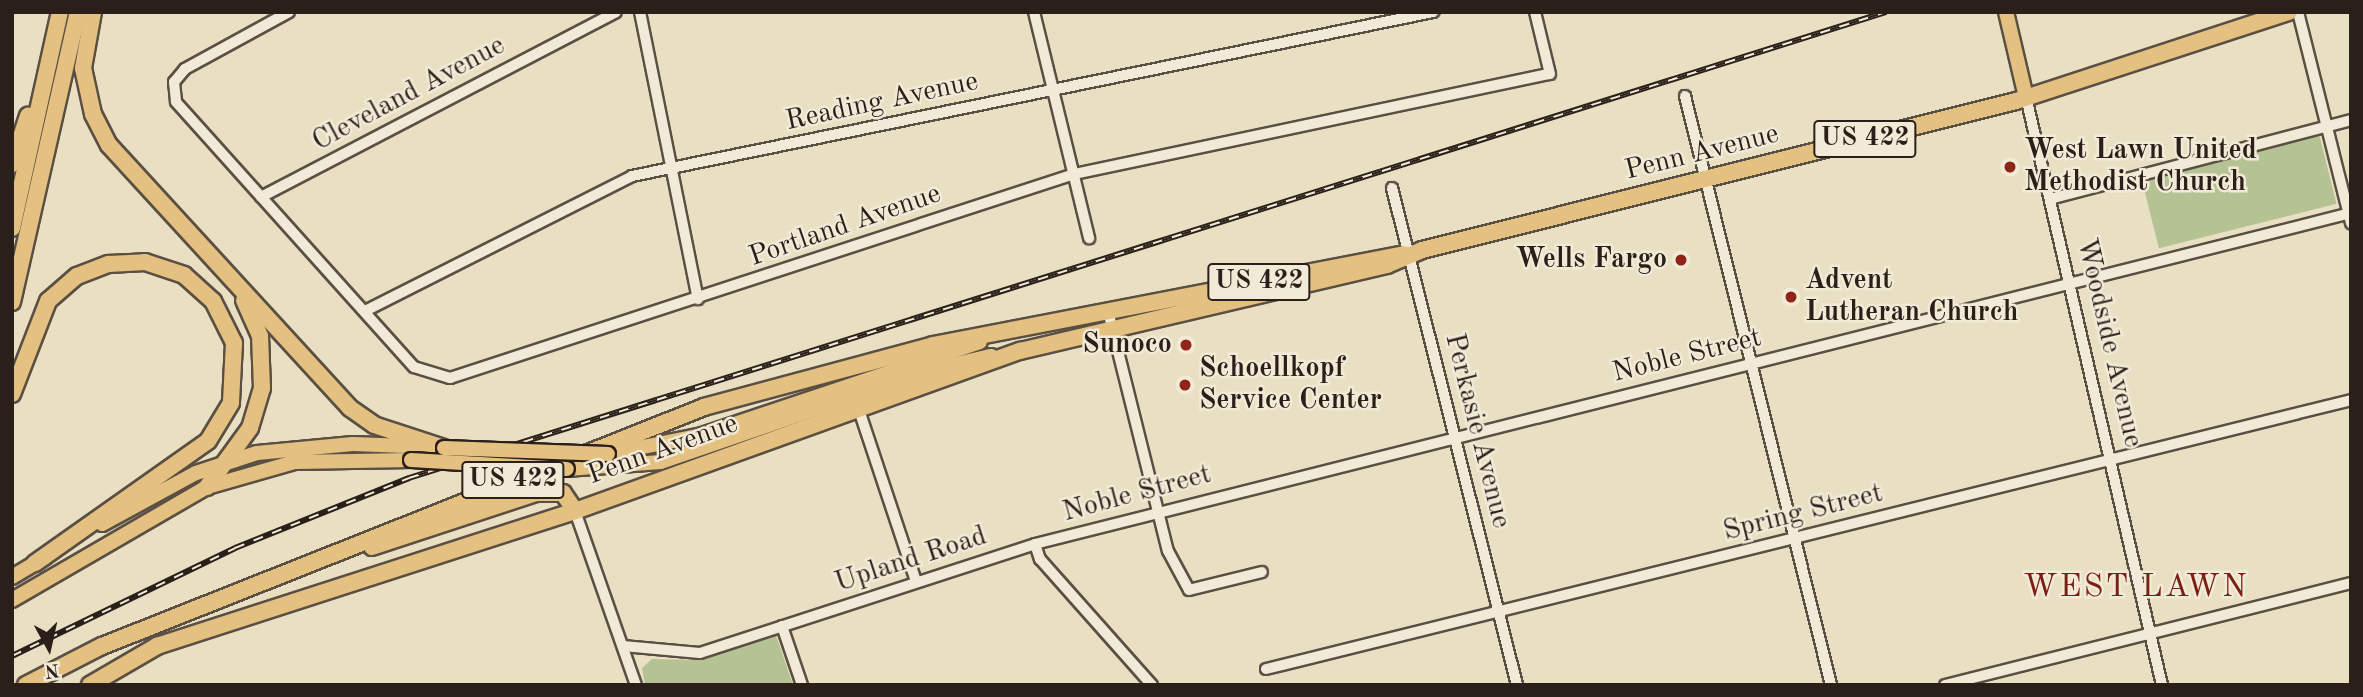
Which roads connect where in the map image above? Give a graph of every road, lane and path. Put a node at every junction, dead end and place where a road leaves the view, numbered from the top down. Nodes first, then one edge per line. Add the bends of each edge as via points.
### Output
1 (60, 12) edge
2 (78, 12) edge
3 (93, 12) edge
4 (289, 12) edge
5 (615, 12) edge
6 (640, 12) edge
7 (1034, 12) edge
8 (1433, 12) edge
9 (1535, 12) edge
10 (2006, 12) edge
11 (2289, 12) edge
12 (2298, 12) edge
13 (53, 37) junction
14 (1053, 90) junction
15 (1685, 96) dead end
16 (2026, 97) junction
17 (2351, 120) edge
18 (2327, 126) junction
19 (12, 164) edge
20 (671, 169) junction
21 (1074, 174) junction
22 (1704, 179) junction
23 (1392, 188) dead end
24 (261, 197) junction
25 (2050, 199) junction
26 (2350, 216) edge
27 (12, 228) edge
28 (1089, 238) dead end
29 (1409, 254) junction
30 (222, 270) junction
31 (2070, 283) junction
32 (698, 299) junction
33 (12, 302) edge
34 (367, 310) junction
35 (1108, 311) junction
36 (1017, 328) junction
37 (1113, 329) junction
38 (1020, 351) junction
39 (1752, 363) junction
40 (12, 394) edge
41 (2351, 400) edge
42 (858, 407) junction
43 (1455, 436) junction
44 (444, 448) junction
45 (2111, 459) junction
46 (225, 463) junction
47 (207, 487) junction
48 (575, 511) junction
49 (1158, 512) junction
50 (1795, 538) junction
51 (1035, 544) junction
52 (36, 563) junction
53 (295, 569) junction
54 (1262, 572) dead end
55 (12, 577) edge
56 (916, 581) junction
57 (2351, 583) edge
58 (12, 600) edge
59 (1498, 612) junction
60 (782, 626) junction
61 (2150, 634) junction
62 (623, 646) junction
63 (1266, 669) dead end
64 (26, 685) edge
65 (90, 685) edge
66 (636, 685) edge
67 (802, 685) edge
68 (1152, 685) edge
69 (1517, 685) edge
70 (1831, 685) edge
71 (1945, 685) edge
72 (2162, 685) edge

1 - 13 highway
2 - 33 highway
3 - 30 highway via 83,68 97,125
4 - 24 street, Portland Avenue via 203,57 174,82 184,114
5 - 24 street, Cleveland Avenue
6 - 20 street
7 - 14 street
8 - 14 street, Reading Avenue
9 - 21 street, Portland Avenue via 1550,74
10 - 16 main road, Woodside Avenue
11 - 16 highway, Penn Avenue / US 422
12 - 18 street
13 - 19 highway
13 - 27 highway
14 - 20 street, Reading Avenue
14 - 21 street
15 - 22 street
16 - 22 highway, Penn Avenue / US 422
16 - 25 street, Woodside Avenue
17 - 18 street
18 - 25 street
18 - 26 street
20 - 32 street
20 - 34 street, Reading Avenue via 606,187
21 - 28 street
21 - 32 street, Portland Avenue
22 - 29 highway, Penn Avenue / US 422
22 - 39 street
23 - 29 street, Perkasie Avenue
24 - 34 street, Portland Avenue
25 - 31 street, Woodside Avenue
26 - 31 street, Noble Street
29 - 35 highway, Penn Avenue / US 422
29 - 37 highway, Penn Avenue / US 422 via 1387,265
29 - 43 street, Perkasie Avenue
30 - 44 highway via 350,408 374,425
30 - 46 highway via 251,313 264,369 250,428
31 - 39 street, Noble Street
31 - 45 street, Woodside Avenue
32 - 34 street, Portland Avenue via 450,378 414,367
35 - 36 highway, Penn Avenue / US 422
35 - 37 street
36 - 44 main road, Penn Avenue, bridge via 702,435 608,454
36 - 53 highway, Penn Avenue / US 422 via 704,407
37 - 38 highway, Penn Avenue / US 422
37 - 49 street
38 - 42 highway, Penn Avenue / US 422
38 - 47 main road, Penn Avenue, bridge via 927,371 660,462 567,469 411,460 295,462
39 - 43 street, Noble Street
39 - 50 street
40 - 52 highway via 48,301 77,276 109,264 145,262 184,275 213,301 234,343 231,403 208,441
41 - 45 street, Spring Street
42 - 48 highway, Penn Avenue / US 422
42 - 56 street
43 - 49 street, Noble Street
43 - 59 street, Perkasie Avenue
44 - 46 main road, Penn Avenue via 301,446
45 - 50 street, Spring Street
45 - 61 street, Woodside Avenue
46 - 47 highway
46 - 52 main road, Penn Avenue via 170,485
47 - 58 main road, Penn Avenue
48 - 53 highway via 563,494 536,493
48 - 62 street
48 - 65 highway, Penn Avenue / US 422 via 157,646
49 - 51 street, Noble Street
49 - 54 street via 1189,590
50 - 59 street, Spring Street
50 - 70 street
51 - 56 street, Upland Road
51 - 68 street via 1040,559
52 - 55 main road, Penn Avenue
53 - 64 highway, Penn Avenue / US 422 via 103,646
56 - 60 street, Upland Road
57 - 61 street
59 - 63 street, Spring Street
59 - 69 street, Perkasie Avenue
60 - 62 street, Upland Road via 680,656
60 - 67 street
61 - 71 street
61 - 72 street, Woodside Avenue
62 - 66 street

